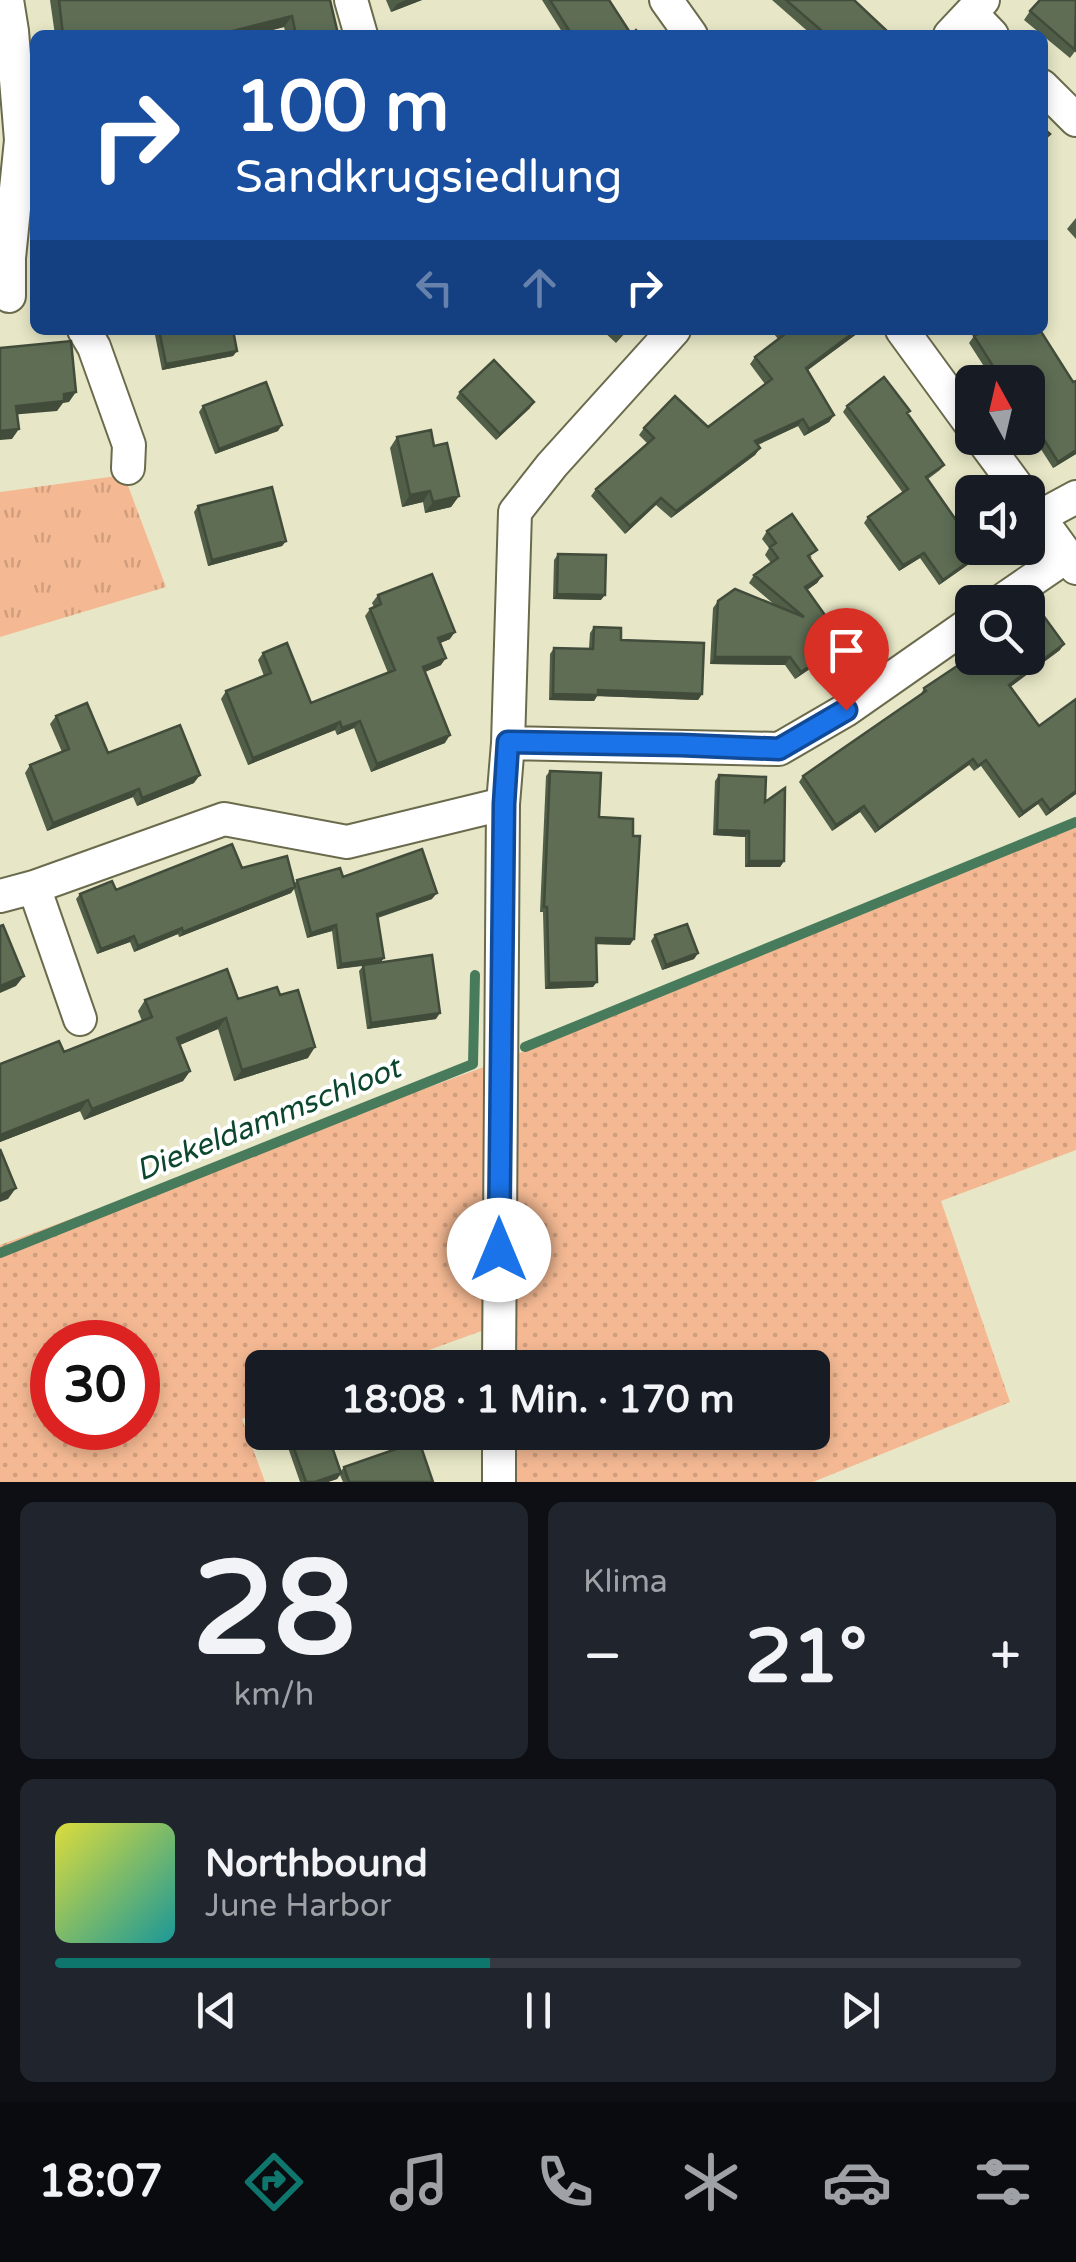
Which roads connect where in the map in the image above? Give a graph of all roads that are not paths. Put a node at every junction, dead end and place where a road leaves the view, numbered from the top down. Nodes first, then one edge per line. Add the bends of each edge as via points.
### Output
1 (7, 0) edge
2 (351, 0) edge
3 (666, 0) edge
4 (359, 30) edge
5 (687, 30) edge
6 (1048, 92) edge
7 (1076, 120) edge
8 (15, 300) edge
9 (87, 335) edge
10 (669, 335) edge
11 (906, 335) edge
12 (955, 403) edge
13 (128, 468) dead end
14 (1076, 497) edge
15 (1045, 502) edge
16 (1045, 526) edge
17 (1072, 562) edge
18 (1031, 585) edge
19 (955, 634) edge
20 (508, 742) junction
21 (504, 804) junction
22 (34, 887) junction
23 (0, 896) edge
24 (80, 1020) dead end
25 (499, 1350) edge
26 (499, 1450) edge
27 (499, 1482) edge

1 - 8 street via 21,140 9,258
2 - 4 street
3 - 5 street
6 - 7 street
9 - 13 street via 128,445
10 - 20 street via 515,512
11 - 12 street
14 - 15 street
16 - 17 street
17 - 18 street
19 - 20 street via 779,749
20 - 21 street
21 - 22 street via 347,842 224,819
21 - 25 street
22 - 23 street
22 - 24 street
26 - 27 street

